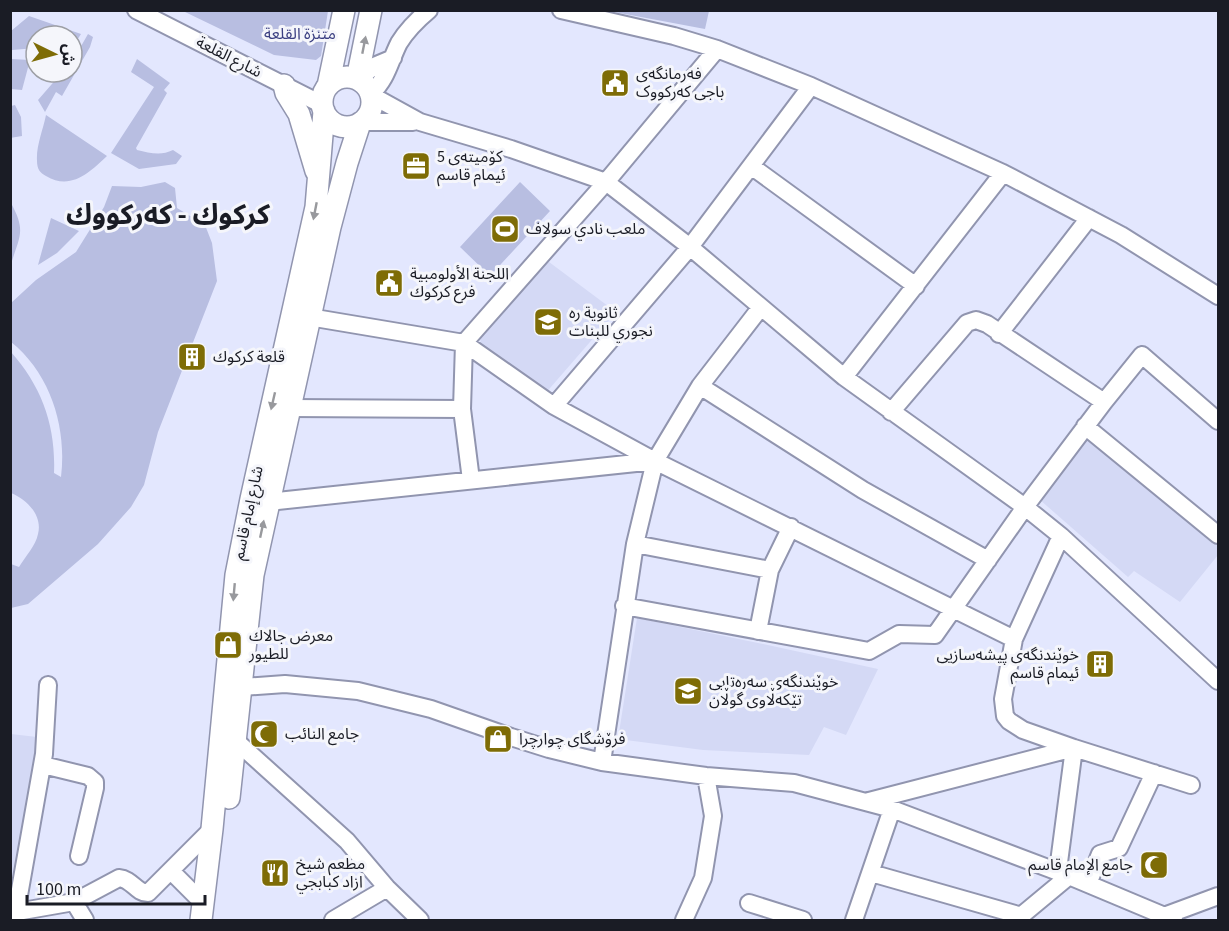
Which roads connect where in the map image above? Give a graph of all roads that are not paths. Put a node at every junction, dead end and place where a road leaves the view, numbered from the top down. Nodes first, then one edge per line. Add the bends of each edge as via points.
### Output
1 (136, 10) edge
2 (344, 10) edge
3 (371, 10) edge
4 (429, 10) edge
5 (561, 10) edge
6 (717, 49) junction
7 (284, 85) junction
8 (811, 86) junction
9 (364, 87) junction
10 (325, 101) junction
11 (420, 122) junction
12 (362, 123) junction
13 (751, 166) junction
14 (1003, 173) junction
15 (320, 182) junction
16 (606, 182) junction
17 (1089, 218) junction
18 (690, 247) junction
19 (916, 286) junction
20 (1218, 296) edge
21 (761, 307) junction
22 (309, 316) junction
23 (999, 334) junction
24 (464, 343) junction
25 (844, 377) junction
26 (700, 386) junction
27 (1104, 402) junction
28 (554, 406) junction
29 (289, 408) junction
30 (462, 409) junction
31 (891, 412) junction
32 (1218, 421) edge
33 (1085, 426) junction
34 (655, 461) junction
35 (471, 480) junction
36 (268, 502) junction
37 (1025, 507) junction
38 (791, 527) junction
39 (1218, 535) edge
40 (1061, 536) junction
41 (635, 544) junction
42 (988, 560) junction
43 (770, 570) junction
44 (624, 606) junction
45 (955, 608) junction
46 (758, 631) junction
47 (1014, 639) junction
48 (1218, 681) edge
49 (48, 685) dead end
50 (242, 687) junction
51 (236, 741) junction
52 (1074, 748) junction
53 (602, 762) junction
54 (43, 765) junction
55 (1154, 773) junction
56 (706, 776) junction
57 (1191, 785) dead end
58 (868, 802) junction
59 (892, 809) junction
60 (212, 829) junction
61 (79, 856) dead end
62 (171, 871) junction
63 (871, 873) junction
64 (1064, 873) junction
65 (1088, 884) junction
66 (387, 888) junction
67 (1218, 896) edge
68 (74, 902) junction
69 (749, 903) dead end
70 (11, 913) edge
71 (206, 915) edge
72 (411, 917) edge
73 (1174, 917) edge
74 (1019, 918) edge
75 (858, 920) edge
76 (85, 921) edge
77 (333, 921) edge
78 (684, 921) edge
79 (803, 921) edge

1 - 7 street, شارع القلعة
2 - 10 main road, شارع إمام قاسم
9 -> 3 main road
4 - 9 street via 407,32 385,78
5 - 6 street
6 - 8 street
6 - 16 street
7 - 10 street, شارع القلعة
7 - 15 main road via 300,114
8 - 13 street
8 - 14 street
9 - 10 main road via 351,78 339,79
9 - 11 street
9 - 12 main road via 371,110
10 - 12 main road via 333,123
10 - 15 main road, شارع إمام قاسم
11 - 12 street
11 - 16 street
12 - 22 main road, شارع إمام قاسم via 337,197
13 - 18 street
13 - 19 street
14 - 17 street
14 - 19 street
15 -> 60 main road, شارع إمام قاسم via 236,575
16 - 18 street
16 - 24 street
17 - 20 street
17 - 23 street
18 - 21 street
18 - 28 street
19 - 25 street
21 - 25 street
21 - 26 street
22 - 24 street
22 - 29 main road, شارع إمام قاسم
23 - 27 street
23 - 31 street via 982,321 967,323
24 - 28 street
24 - 30 street
25 - 31 street
26 - 34 street
26 - 42 street via 863,490
27 - 32 street via 1142,355
27 - 33 street
28 - 34 street
29 - 30 street
29 - 36 main road, شارع إمام قاسم
30 - 35 street
31 - 37 street
33 - 37 street
33 - 39 street
34 - 35 street
34 - 38 street
34 - 41 street
35 - 36 street
50 -> 36 main road, شارع إمام قاسم via 253,574
37 - 40 street
37 - 42 street
38 - 43 street
38 - 45 street
40 - 47 street
40 - 48 street
41 - 43 street
41 - 44 street
42 - 45 street
43 - 46 street
44 - 46 street
44 - 53 street
45 - 46 street via 935,635 899,634 869,651
45 - 47 street
47 - 52 street via 1003,699 1005,716 1023,730
49 - 54 street
50 - 51 main road, شارع إمام قاسم
50 - 53 street via 285,684 358,691 430,708 549,749
51 - 66 street via 347,841
51 - 71 main road, شارع إمام قاسم
52 - 55 street
52 - 58 street
52 - 64 street
53 - 56 street
54 - 61 street via 88,776 95,782
54 - 70 street via 18,901
55 - 57 street
55 - 65 street via 1119,848 1100,854
56 - 58 street via 794,783
56 - 78 street via 713,816 703,878
58 - 59 street
59 - 63 street
59 - 64 street
60 - 62 street
60 - 71 main road, شارع إمام قاسم
62 - 68 street via 148,893 119,878
62 - 71 street
63 - 74 street
63 - 75 street
64 - 65 street
64 - 74 street
65 - 73 street
66 - 72 street
66 - 77 street
67 - 73 street
68 - 70 street
68 - 76 street
69 - 79 street

